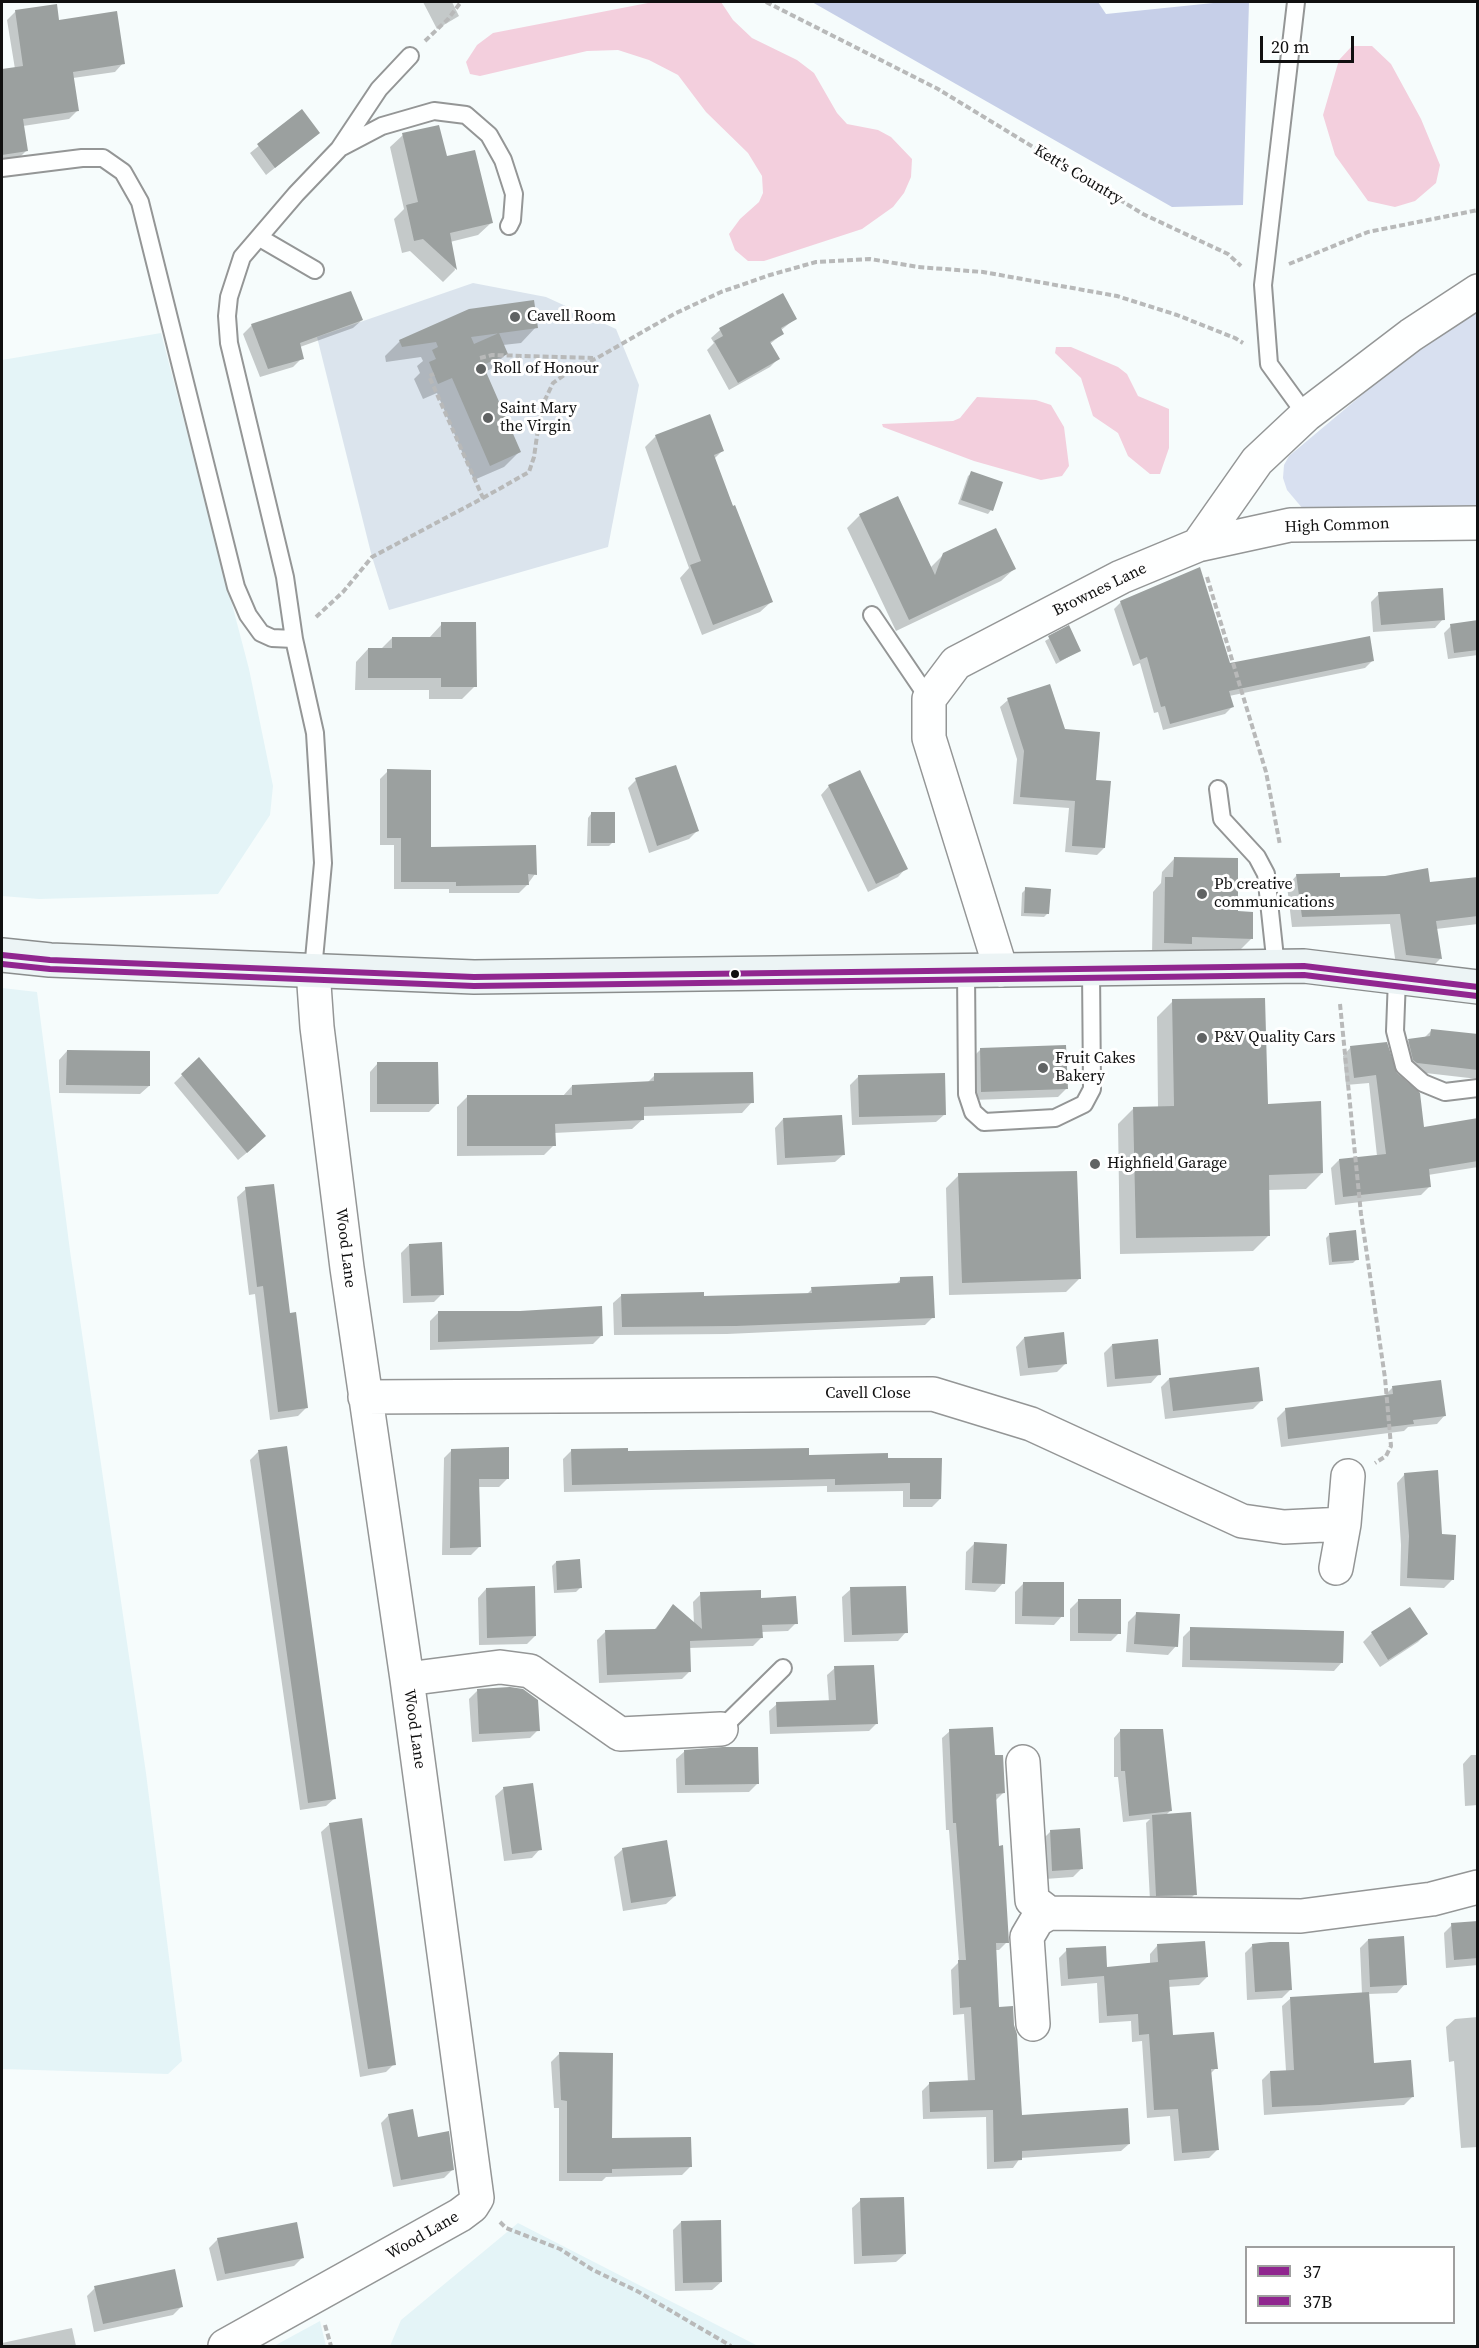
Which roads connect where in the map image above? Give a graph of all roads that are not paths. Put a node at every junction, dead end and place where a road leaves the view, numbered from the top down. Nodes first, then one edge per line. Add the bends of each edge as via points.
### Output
1 (1296, 2) edge
2 (410, 56) road end
3 (339, 149) junction
4 (2, 168) edge
5 (509, 226) dead end
6 (260, 238) junction
7 (315, 270) dead end
8 (1478, 291) edge
9 (1306, 415) junction
10 (1478, 523) edge
11 (1198, 545) junction
12 (872, 615) dead end
13 (294, 639) junction
14 (930, 699) junction
15 (1218, 789) dead end
16 (2, 955) edge
17 (1276, 967) junction
18 (1091, 969) junction
19 (313, 970) junction
20 (966, 970) junction
21 (1001, 970) junction
22 (1396, 978) junction
23 (1478, 987) edge
24 (1478, 1088) edge
25 (365, 1396) junction
26 (1348, 1476) dead end
27 (1344, 1524) junction
28 (1336, 1568) dead end
29 (783, 1668) dead end
30 (407, 1679) junction
31 (721, 1729) joint
32 (1023, 1762) dead end
33 (1478, 1887) edge
34 (1048, 1913) junction
35 (1033, 2024) dead end
36 (225, 2346) edge

1 - 9 lane via 1264,279 1269,364
2 - 3 lane via 379,89
3 - 5 lane via 382,126 434,111 466,115 489,135 503,160 514,194
3 - 6 lane
4 - 13 lane via 103,158 123,172 140,202 236,587 261,633
6 - 7 lane
6 - 13 lane via 242,257 230,297 229,343 285,577
8 - 9 street via 1411,335
9 - 11 street via 1257,462
10 - 11 street, High Common via 1290,525
11 - 14 street, Brownes Lane via 1121,577 956,663
12 - 14 lane
13 - 19 lane via 315,733 323,863
14 - 21 street via 929,738
15 - 17 lane via 1222,819 1257,857 1266,874
16 - 19 main road
17 - 18 main road
17 - 22 main road via 1304,966
18 - 20 lane via 1092,1089 1084,1104 1055,1118 984,1122 973,1112 967,1094
18 - 21 main road
19 - 20 main road via 521,977
19 - 25 street, Wood Lane via 318,1039
20 - 21 main road
22 - 23 main road
22 - 24 lane via 1395,1031 1404,1066 1423,1083 1445,1092
25 - 27 street, Cavell Close via 933,1394 1031,1424 1242,1521 1284,1527
25 - 30 street, Wood Lane
26 - 27 street
27 - 28 street
29 - 31 lane
30 - 31 street via 500,1667 530,1671 620,1734
30 - 36 street, Wood Lane via 477,2198 460,2216
32 - 34 street via 1032,1900
33 - 34 street via 1432,1899 1301,1916
34 - 35 street via 1036,1920 1027,1937

